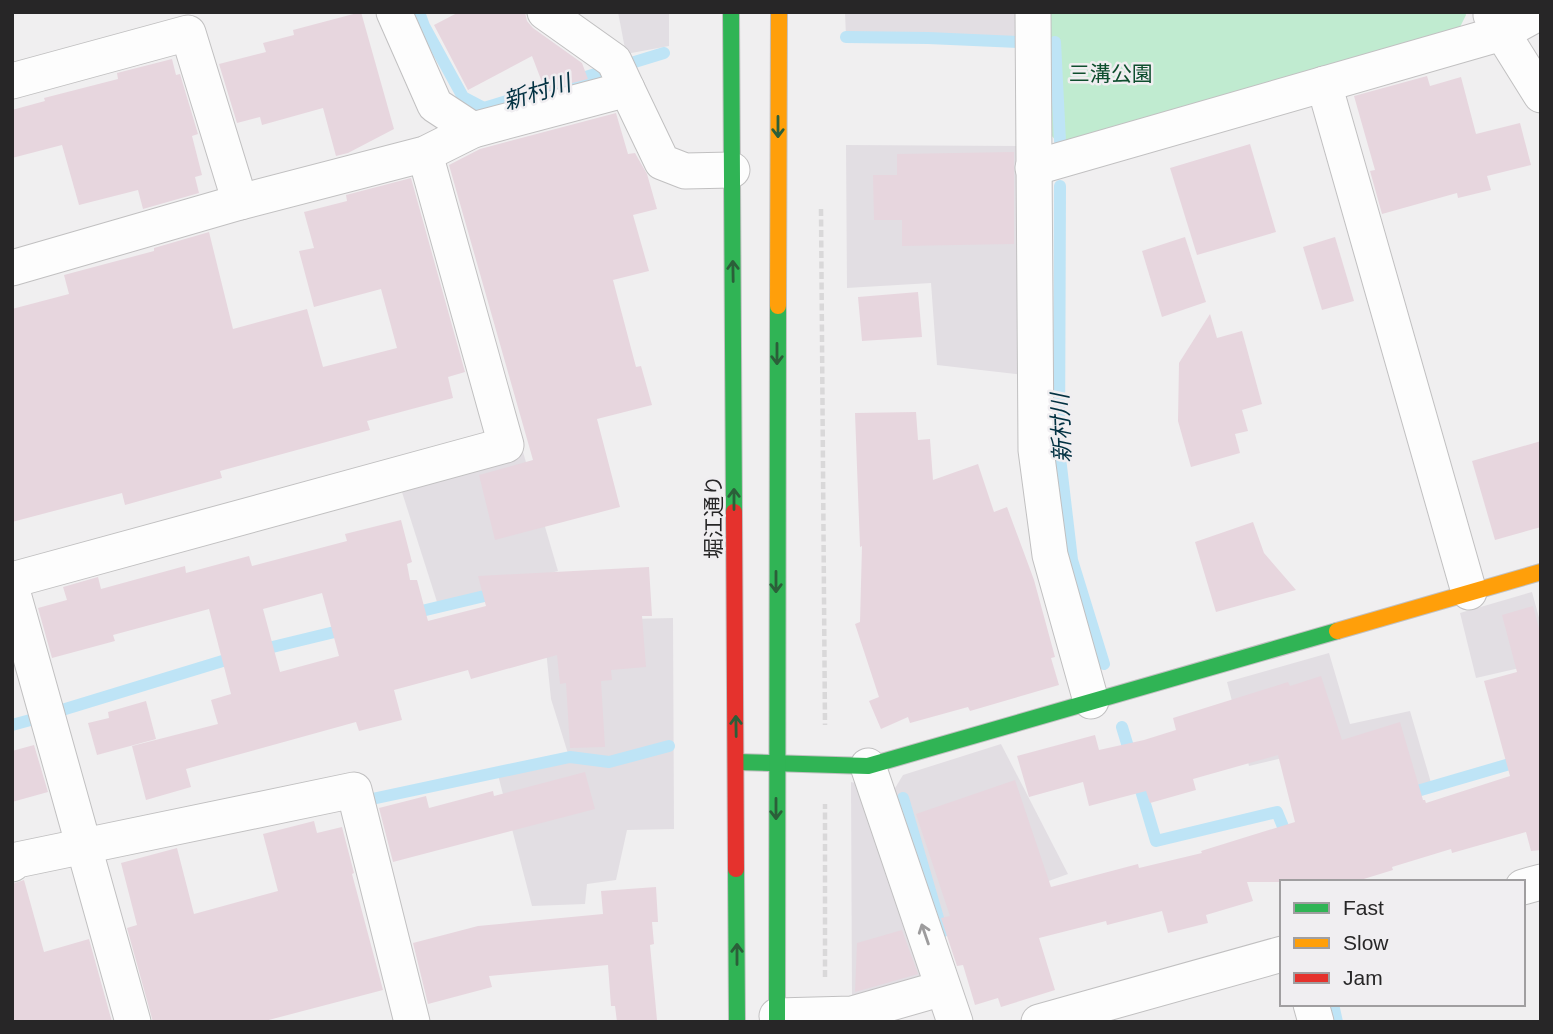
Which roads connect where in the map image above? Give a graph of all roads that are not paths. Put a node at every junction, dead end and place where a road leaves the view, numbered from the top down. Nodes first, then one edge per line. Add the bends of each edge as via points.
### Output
1 (394, 12) edge
2 (545, 12) edge
3 (731, 12) edge
4 (779, 12) edge
5 (1033, 12) edge
6 (1541, 12) edge
7 (1495, 23) edge
8 (621, 75) junction
9 (12, 81) edge
10 (1324, 84) junction
11 (1541, 95) edge
12 (472, 130) junction
13 (425, 154) junction
14 (1033, 168) junction
15 (732, 170) junction
16 (240, 202) junction
17 (12, 268) edge
18 (1541, 572) edge
19 (12, 580) edge
20 (12, 590) edge
21 (1469, 592) junction
22 (1091, 701) junction
23 (736, 762) junction
24 (775, 763) junction
25 (868, 766) junction
26 (83, 846) junction
27 (12, 864) edge
28 (1280, 955) edge
29 (943, 988) junction
30 (777, 1019) edge
31 (133, 1022) edge
32 (412, 1022) edge
33 (737, 1022) edge
34 (955, 1022) edge
35 (1039, 1022) edge

1 - 12 street via 435,105
2 - 8 street
3 - 15 main road, 堀江通り
4 -> 24 main road
5 - 14 street
6 - 7 street
7 - 10 street
7 - 11 street
8 - 12 street
8 - 15 street via 662,162 685,171
9 - 16 street via 188,33
10 - 14 street
10 - 21 street
12 - 13 street
13 - 16 street
13 - 19 street via 506,445
14 - 22 street via 1036,450 1050,555
23 -> 15 main road, 堀江通り
16 - 17 street
18 - 21 main road
20 - 26 street
21 - 22 main road
22 - 25 main road
23 - 24 main road
33 -> 23 main road, 堀江通り
24 - 25 main road
24 -> 30 main road
29 -> 25 street
26 - 27 street
26 - 31 street
26 - 32 street via 354,790
28 - 35 street
29 - 30 street via 852,1014
29 - 34 street

